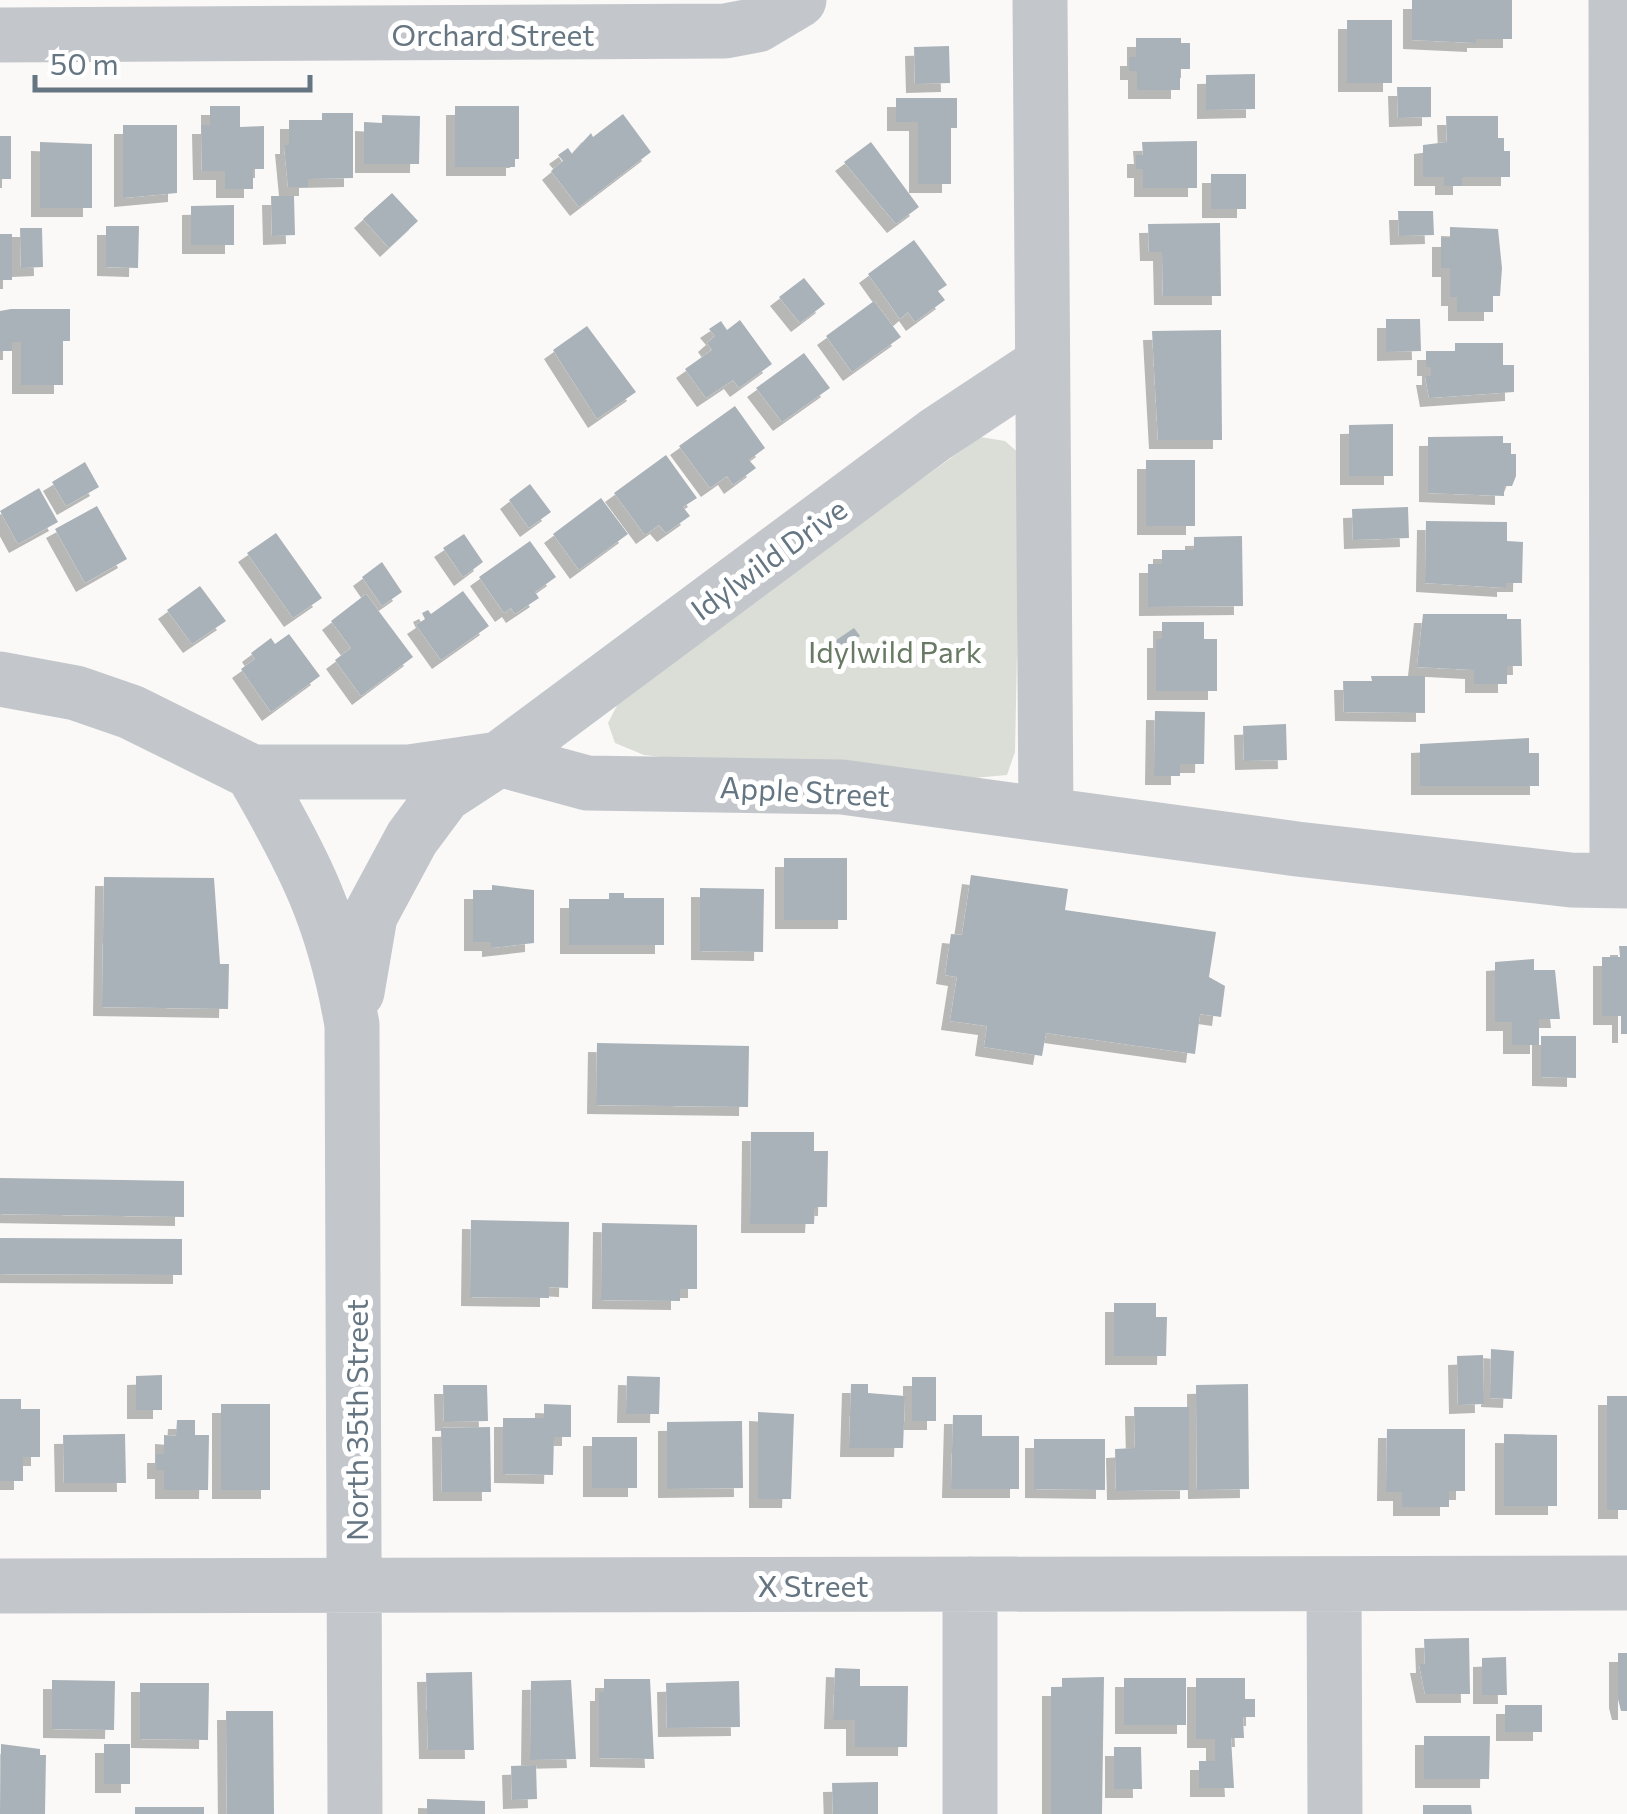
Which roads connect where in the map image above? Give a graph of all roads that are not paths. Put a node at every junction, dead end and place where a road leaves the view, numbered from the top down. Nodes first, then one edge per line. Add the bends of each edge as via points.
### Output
1 (799, 0) edge
2 (1040, 0) edge
3 (1616, 0) edge
4 (0, 34) edge
5 (1042, 364) junction
6 (0, 679) edge
7 (499, 759) junction
8 (252, 772) junction
9 (1046, 815) junction
10 (1622, 881) edge
11 (352, 1025) junction
12 (1627, 1583) edge
13 (970, 1584) junction
14 (1334, 1584) junction
15 (0, 1586) edge
16 (356, 1586) junction
17 (356, 1814) edge
18 (970, 1814) edge
19 (1335, 1814) edge

1 - 4 street, Orchard Street via 756,25 724,31
2 - 5 street
3 - 10 street
5 - 7 street, Idylwild Drive via 935,435
5 - 9 street
6 - 8 street, Apple Street via 132,712
7 - 8 street, Apple Street via 409,772
7 - 9 street, Apple Street via 587,782 842,787
7 - 11 street, North 35th Street via 444,796 387,883 370,916
8 - 11 street, North 35th Street via 323,905
9 - 10 street, Apple Street
11 - 16 street, North 35th Street
12 - 14 street, X Street
13 - 14 street, X Street
13 - 16 street, X Street
13 - 18 street
14 - 19 street
15 - 16 street, X Street
16 - 17 street, North 35th Street

